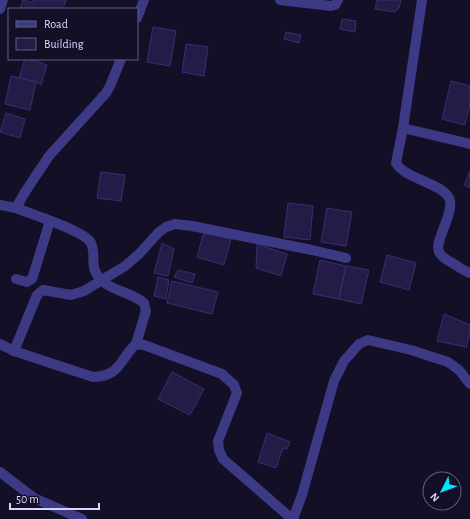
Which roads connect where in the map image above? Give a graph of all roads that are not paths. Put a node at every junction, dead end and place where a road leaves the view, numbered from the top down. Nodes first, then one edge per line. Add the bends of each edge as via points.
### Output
1 (3, 0) edge
2 (144, 0) edge
3 (280, 0) edge
4 (338, 0) edge
5 (422, 0) edge
6 (0, 9) edge
7 (138, 15) edge
8 (121, 60) edge
9 (403, 128) junction
10 (470, 144) edge
11 (0, 205) edge
12 (16, 208) junction
13 (50, 221) junction
14 (346, 258) dead end
15 (470, 273) edge
16 (16, 279) dead end
17 (101, 280) junction
18 (0, 344) edge
19 (136, 344) junction
20 (14, 351) junction
21 (470, 384) edge
22 (0, 472) edge
23 (82, 519) edge
24 (292, 519) edge

1 - 6 street
2 - 7 street
3 - 4 street via 331,6
5 - 9 street
8 - 12 street via 106,94 49,156
9 - 10 street
9 - 15 street via 396,163 409,175 444,192 450,200 450,211 439,244 439,252 446,260
11 - 12 street
12 - 13 street
13 - 16 street via 32,279 28,282
13 - 17 street via 90,241 95,272
14 - 17 street via 175,224 166,226 125,266
17 - 19 street via 111,287 137,296 144,302 146,311
17 - 20 street via 84,292 71,295 43,290 37,295
18 - 20 street
19 - 20 street via 111,373 93,377
19 - 24 street via 222,374 234,385 237,393 218,441 219,450 223,459 235,471
21 - 24 street via 459,370 448,362 368,340 359,344 344,361 334,381 302,495
22 - 23 street via 34,498

